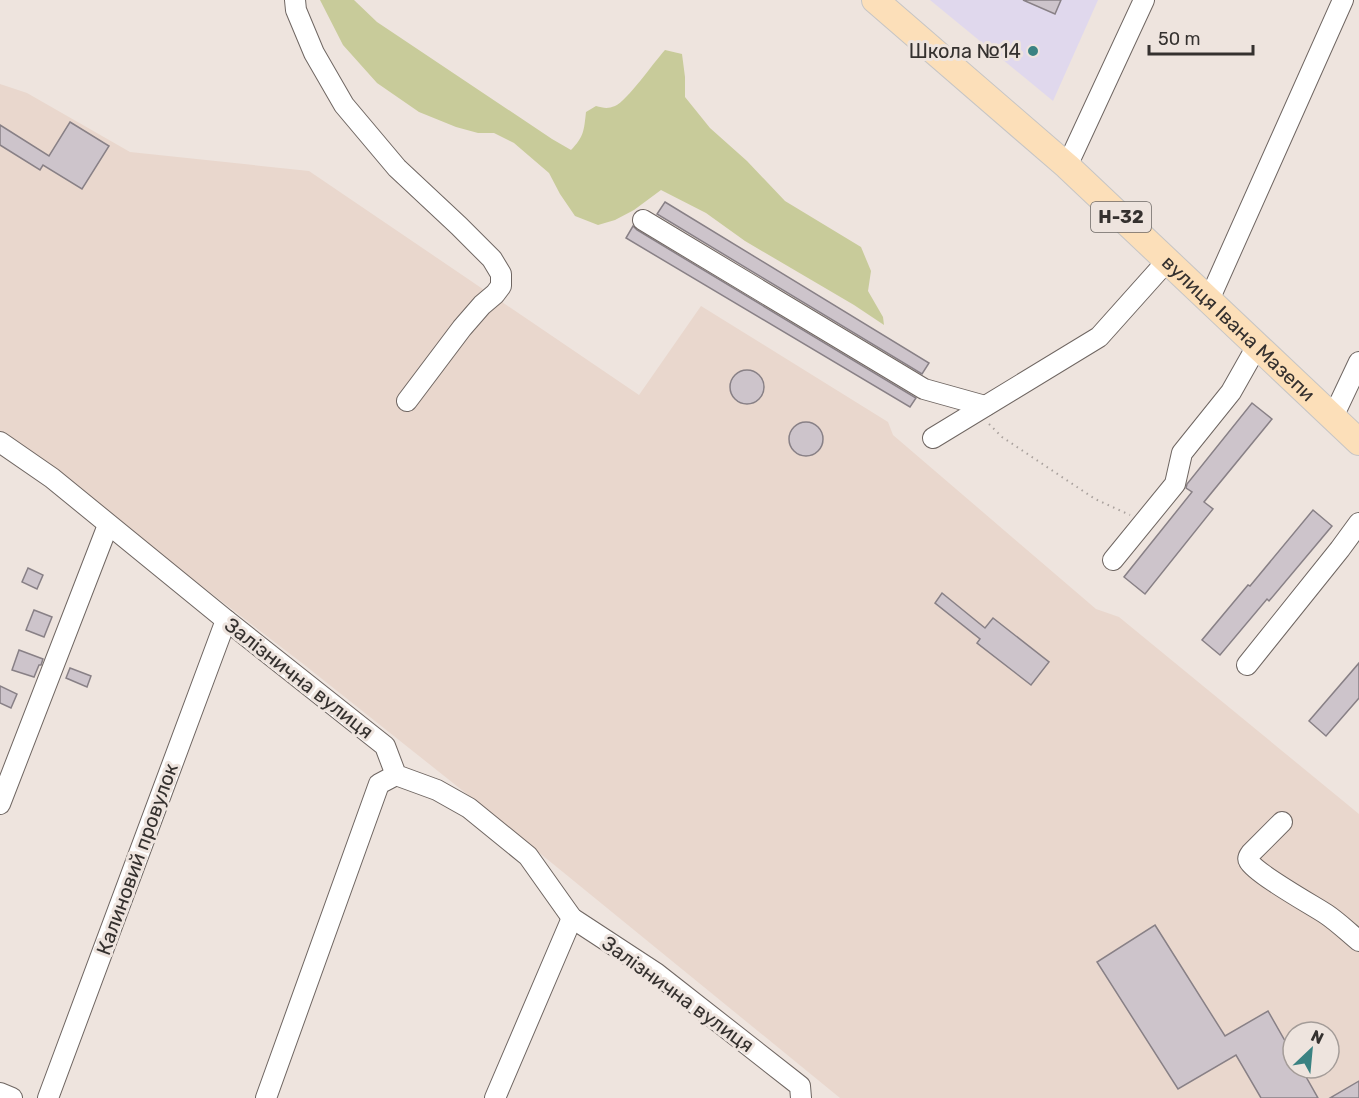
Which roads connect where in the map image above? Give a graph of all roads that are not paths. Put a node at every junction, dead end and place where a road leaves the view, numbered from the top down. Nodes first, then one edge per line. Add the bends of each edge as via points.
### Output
1 (295, 0) edge
2 (875, 0) edge
3 (1144, 0) edge
4 (1342, 0) edge
5 (1066, 166) junction
6 (643, 220) dead end
7 (1167, 261) junction
8 (1209, 300) junction
9 (1257, 346) junction
10 (1359, 362) edge
11 (407, 401) dead end
12 (981, 409) junction
13 (1333, 417) junction
14 (933, 438) dead end
15 (0, 442) edge
16 (1359, 442) edge
17 (1359, 523) edge
18 (108, 525) junction
19 (1113, 560) dead end
20 (226, 620) junction
21 (1247, 665) dead end
22 (396, 775) junction
23 (0, 804) edge
24 (1282, 822) dead end
25 (572, 918) junction
26 (1359, 941) edge
27 (0, 1093) edge
28 (12, 1098) edge
29 (48, 1098) edge
30 (266, 1098) edge
31 (495, 1098) edge
32 (801, 1098) edge

1 - 11 street via 314,53 344,105 397,168 492,259 501,274 501,285 495,294 462,328
2 - 5 main road, вулиця Івана Мазепи / Н-32
3 - 5 street
4 - 8 street
5 - 7 main road, вулиця Івана Мазепи / Н-32
6 - 12 street via 924,389
7 - 8 main road, вулиця Івана Мазепи / Н-32
7 - 12 street via 1099,337
8 - 9 main road, вулиця Івана Мазепи / Н-32
9 - 13 main road, вулиця Івана Мазепи / Н-32
9 - 19 street via 1231,392 1182,453 1174,484
10 - 13 street
12 - 14 street
13 - 16 main road, вулиця Івана Мазепи / Н-32
15 - 18 street, Залізнична вулиця via 52,478
17 - 21 street
18 - 20 street, Залізнична вулиця
18 - 23 street
20 - 22 street, Залізнична вулиця via 385,746
20 - 29 street, Калиновий провулок
22 - 25 street, Залізнична вулиця via 437,790 469,808 528,856
22 - 30 street via 379,784
24 - 26 street via 1251,853 1249,861
25 - 31 street
25 - 32 street, Залізнична вулиця via 656,973 764,1057 800,1086
27 - 28 street

